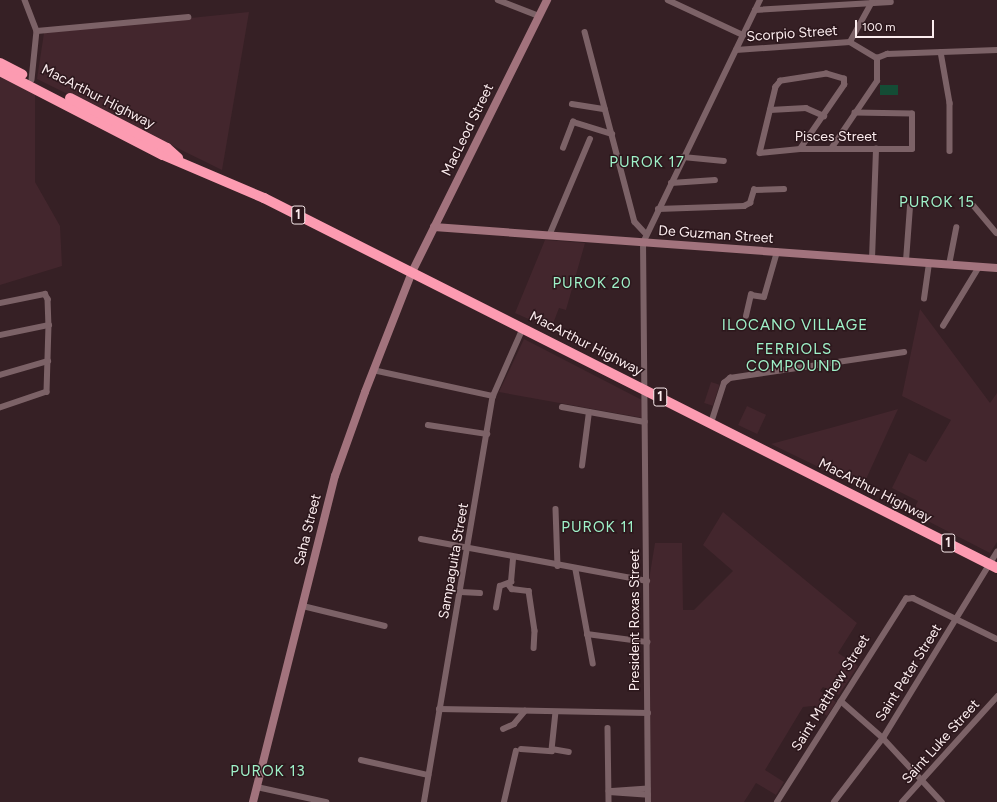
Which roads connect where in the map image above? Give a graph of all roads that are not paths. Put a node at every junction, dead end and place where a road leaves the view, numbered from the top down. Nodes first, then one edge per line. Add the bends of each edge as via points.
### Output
1 (25, 0) edge
2 (498, 0) edge
3 (547, 0) edge
4 (668, 0) edge
5 (760, 0) edge
6 (872, 2) junction
7 (891, 2) dead end
8 (755, 10) junction
9 (188, 16) dead end
10 (539, 16) junction
11 (37, 31) junction
12 (585, 32) dead end
13 (743, 35) junction
14 (850, 42) junction
15 (736, 50) junction
16 (997, 50) edge
17 (940, 52) junction
18 (877, 58) junction
19 (0, 63) edge
20 (0, 71) edge
21 (32, 80) junction
22 (572, 104) dead end
23 (605, 108) junction
24 (770, 110) junction
25 (855, 113) junction
26 (824, 116) junction
27 (612, 134) junction
28 (590, 139) dead end
29 (563, 148) dead end
30 (800, 149) junction
31 (831, 149) junction
32 (876, 149) junction
33 (950, 151) dead end
34 (683, 156) junction
35 (181, 160) junction
36 (724, 161) dead end
37 (715, 180) dead end
38 (671, 183) junction
39 (784, 189) dead end
40 (910, 206) dead end
41 (974, 206) dead end
42 (658, 209) junction
43 (434, 228) junction
44 (956, 228) dead end
45 (997, 233) edge
46 (646, 234) junction
47 (549, 236) junction
48 (643, 243) junction
49 (777, 252) junction
50 (872, 259) junction
51 (906, 262) junction
52 (929, 263) junction
53 (949, 264) junction
54 (979, 267) junction
55 (997, 268) edge
56 (412, 272) junction
57 (924, 299) dead end
58 (0, 303) edge
59 (746, 316) dead end
60 (49, 325) junction
61 (943, 326) dead end
62 (523, 328) junction
63 (0, 335) edge
64 (904, 352) dead end
65 (48, 361) junction
66 (373, 370) junction
67 (0, 375) edge
68 (645, 390) junction
69 (493, 396) junction
70 (562, 407) dead end
71 (0, 408) edge
72 (589, 412) junction
73 (645, 422) junction
74 (711, 424) junction
75 (428, 425) dead end
76 (487, 434) junction
77 (582, 466) dead end
78 (556, 509) dead end
79 (421, 539) dead end
80 (468, 550) junction
81 (997, 552) edge
82 (512, 557) junction
83 (558, 566) junction
84 (993, 566) edge
85 (576, 570) junction
86 (647, 581) junction
87 (509, 585) junction
88 (461, 592) junction
89 (480, 593) dead end
90 (303, 606) dead end
91 (496, 608) dead end
92 (957, 618) junction
93 (385, 626) dead end
94 (587, 634) junction
95 (997, 639) edge
96 (647, 642) junction
97 (534, 648) dead end
98 (593, 663) dead end
99 (997, 698) edge
100 (841, 701) junction
101 (439, 709) junction
102 (526, 711) junction
103 (556, 712) junction
104 (648, 714) junction
105 (503, 728) dead end
106 (608, 728) dead end
107 (883, 738) junction
108 (552, 751) junction
109 (569, 752) dead end
110 (361, 760) dead end
111 (428, 775) junction
112 (924, 780) junction
113 (257, 787) junction
114 (609, 792) junction
115 (648, 792) junction
116 (253, 802) edge
117 (326, 802) edge
118 (424, 802) edge
119 (504, 802) edge
120 (609, 802) edge
121 (648, 802) edge
122 (776, 802) edge
123 (834, 802) edge
124 (902, 802) edge
125 (942, 802) edge

1 - 11 street
2 - 10 street
3 - 10 street, MacLeod Street
4 - 13 street
5 - 8 street, President Roxas Street
6 - 7 street
6 - 8 street
6 - 14 street
8 - 13 street, President Roxas Street
9 - 11 street
10 - 43 street, MacLeod Street
11 - 21 street
12 - 23 street
13 - 15 street, President Roxas Street
14 - 15 street, Scorpio Street
14 - 18 street
15 - 34 street, President Roxas Street
16 - 17 street
17 - 18 street
17 - 33 street via 950,103
18 - 25 street via 878,78
19 - 21 highway, MacArthur Highway / 1
20 - 35 highway, MacArthur Highway / 1 via 163,155
21 - 35 highway, MacArthur Highway / 1 via 167,148
22 - 23 street
23 - 27 street
24 - 26 street via 806,108
24 - 26 street via 778,83 823,74 842,76 844,85
24 - 30 street, Pisces Street via 760,153
25 - 31 street
25 - 32 street, Pisces Street via 912,114 912,149
26 - 30 street
27 - 29 street via 573,122
27 - 46 street via 636,226
28 - 47 street
30 - 31 street, Pisces Street
31 - 32 street, Pisces Street
32 - 50 street
34 - 36 street
34 - 38 street, President Roxas Street
35 - 56 highway, MacArthur Highway / 1
37 - 38 street
38 - 42 street, President Roxas Street
39 - 42 street via 754,190 750,203 744,206
40 - 51 street
41 - 45 street
42 - 46 street, President Roxas Street
43 - 47 street, De Guzman Street
43 - 56 street, MacLeod Street
44 - 53 street
46 - 48 street, President Roxas Street
47 - 48 street, De Guzman Street
48 - 49 street, De Guzman Street
48 - 68 street, President Roxas Street
49 - 50 street, De Guzman Street
49 - 59 street via 764,297 751,295
50 - 51 street, De Guzman Street
51 - 52 street, De Guzman Street
52 - 53 street, De Guzman Street
52 - 57 street
53 - 54 street, De Guzman Street
54 - 55 street, De Guzman Street
54 - 61 street
56 - 62 highway, MacArthur Highway / 1
56 - 66 street, Saha Street
58 - 60 street via 45,294 48,299
60 - 63 street
60 - 65 street
62 - 68 highway, MacArthur Highway / 1
62 - 69 street, Sampaguita Street
64 - 74 street via 730,378 724,383
65 - 67 street
65 - 71 street via 45,394
66 - 69 street
66 - 113 street, Saha Street via 335,476
68 - 73 street, President Roxas Street
68 - 74 highway, MacArthur Highway / 1
69 - 76 street, Sampaguita Street
70 - 72 street
72 - 73 street
72 - 77 street
73 - 86 street, President Roxas Street
74 - 84 highway, MacArthur Highway / 1
75 - 76 street
76 - 80 street, Sampaguita Street
78 - 83 street
79 - 80 street
80 - 82 street
80 - 88 street, Sampaguita Street
81 - 84 street, Saint Peter Street
82 - 83 street
82 - 87 street
83 - 85 street
84 - 92 street, Saint Peter Street
85 - 86 street
85 - 94 street
86 - 96 street, President Roxas Street
87 - 91 street via 500,586
87 - 97 street via 512,589 529,591 535,631
88 - 89 street
88 - 101 street, Sampaguita Street
90 - 93 street
92 - 95 street
92 - 100 street, Saint Matthew Street via 908,597
92 - 107 street, Saint Peter Street
94 - 96 street
94 - 98 street
96 - 104 street, President Roxas Street
99 - 112 street, Saint Luke Street
100 - 107 street
100 - 122 street, Saint Matthew Street
101 - 102 street
101 - 111 street, Sampaguita Street
102 - 103 street
102 - 105 street via 514,724
103 - 104 street
103 - 108 street
104 - 115 street, President Roxas Street
106 - 114 street
107 - 112 street
107 - 123 street, Saint Peter Street
108 - 109 street
108 - 119 street via 519,750
110 - 111 street
111 - 118 street, Sampaguita Street
112 - 124 street, Saint Luke Street
112 - 125 street
113 - 116 street, Saha Street
113 - 117 street
114 - 115 street
114 - 120 street
115 - 121 street, President Roxas Street

